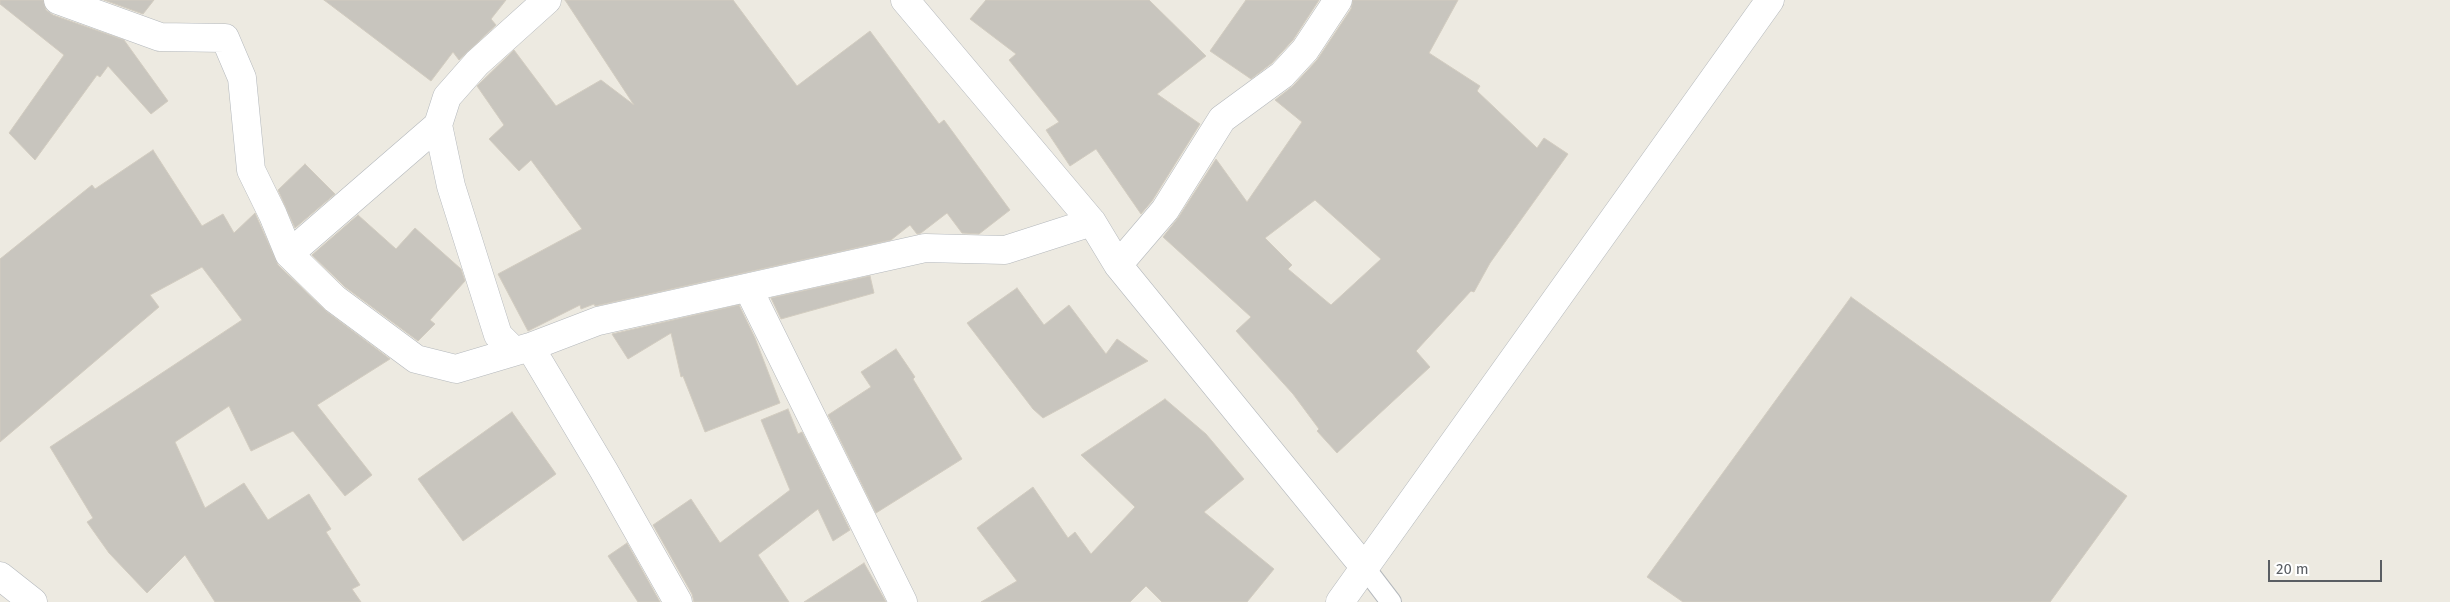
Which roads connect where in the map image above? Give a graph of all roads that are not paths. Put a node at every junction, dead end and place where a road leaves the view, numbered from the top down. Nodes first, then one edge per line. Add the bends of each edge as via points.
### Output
1 (58, 0) edge
2 (547, 0) edge
3 (905, 0) edge
4 (1338, 0) edge
5 (1770, 0) edge
6 (438, 125) junction
7 (1092, 222) junction
8 (289, 254) junction
9 (1118, 265) junction
10 (748, 288) junction
11 (522, 348) junction
12 (1365, 568) junction
13 (0, 576) edge
14 (33, 602) edge
15 (678, 602) edge
16 (903, 602) edge
17 (1340, 602) edge
18 (1391, 602) edge

1 - 8 street via 160,37 225,38 242,78 251,170 274,214
2 - 6 street via 477,63 447,97
3 - 7 street
4 - 9 street via 1282,76 1222,119 1165,210
5 - 12 street
6 - 8 street
6 - 11 street via 451,186 498,335
7 - 9 street
7 - 10 street via 1005,250 925,248
8 - 11 street via 335,299 416,359 456,369
9 - 12 street
10 - 11 street via 598,322
10 - 16 street
11 - 15 street via 604,470
12 - 17 street
12 - 18 lane
13 - 14 street

